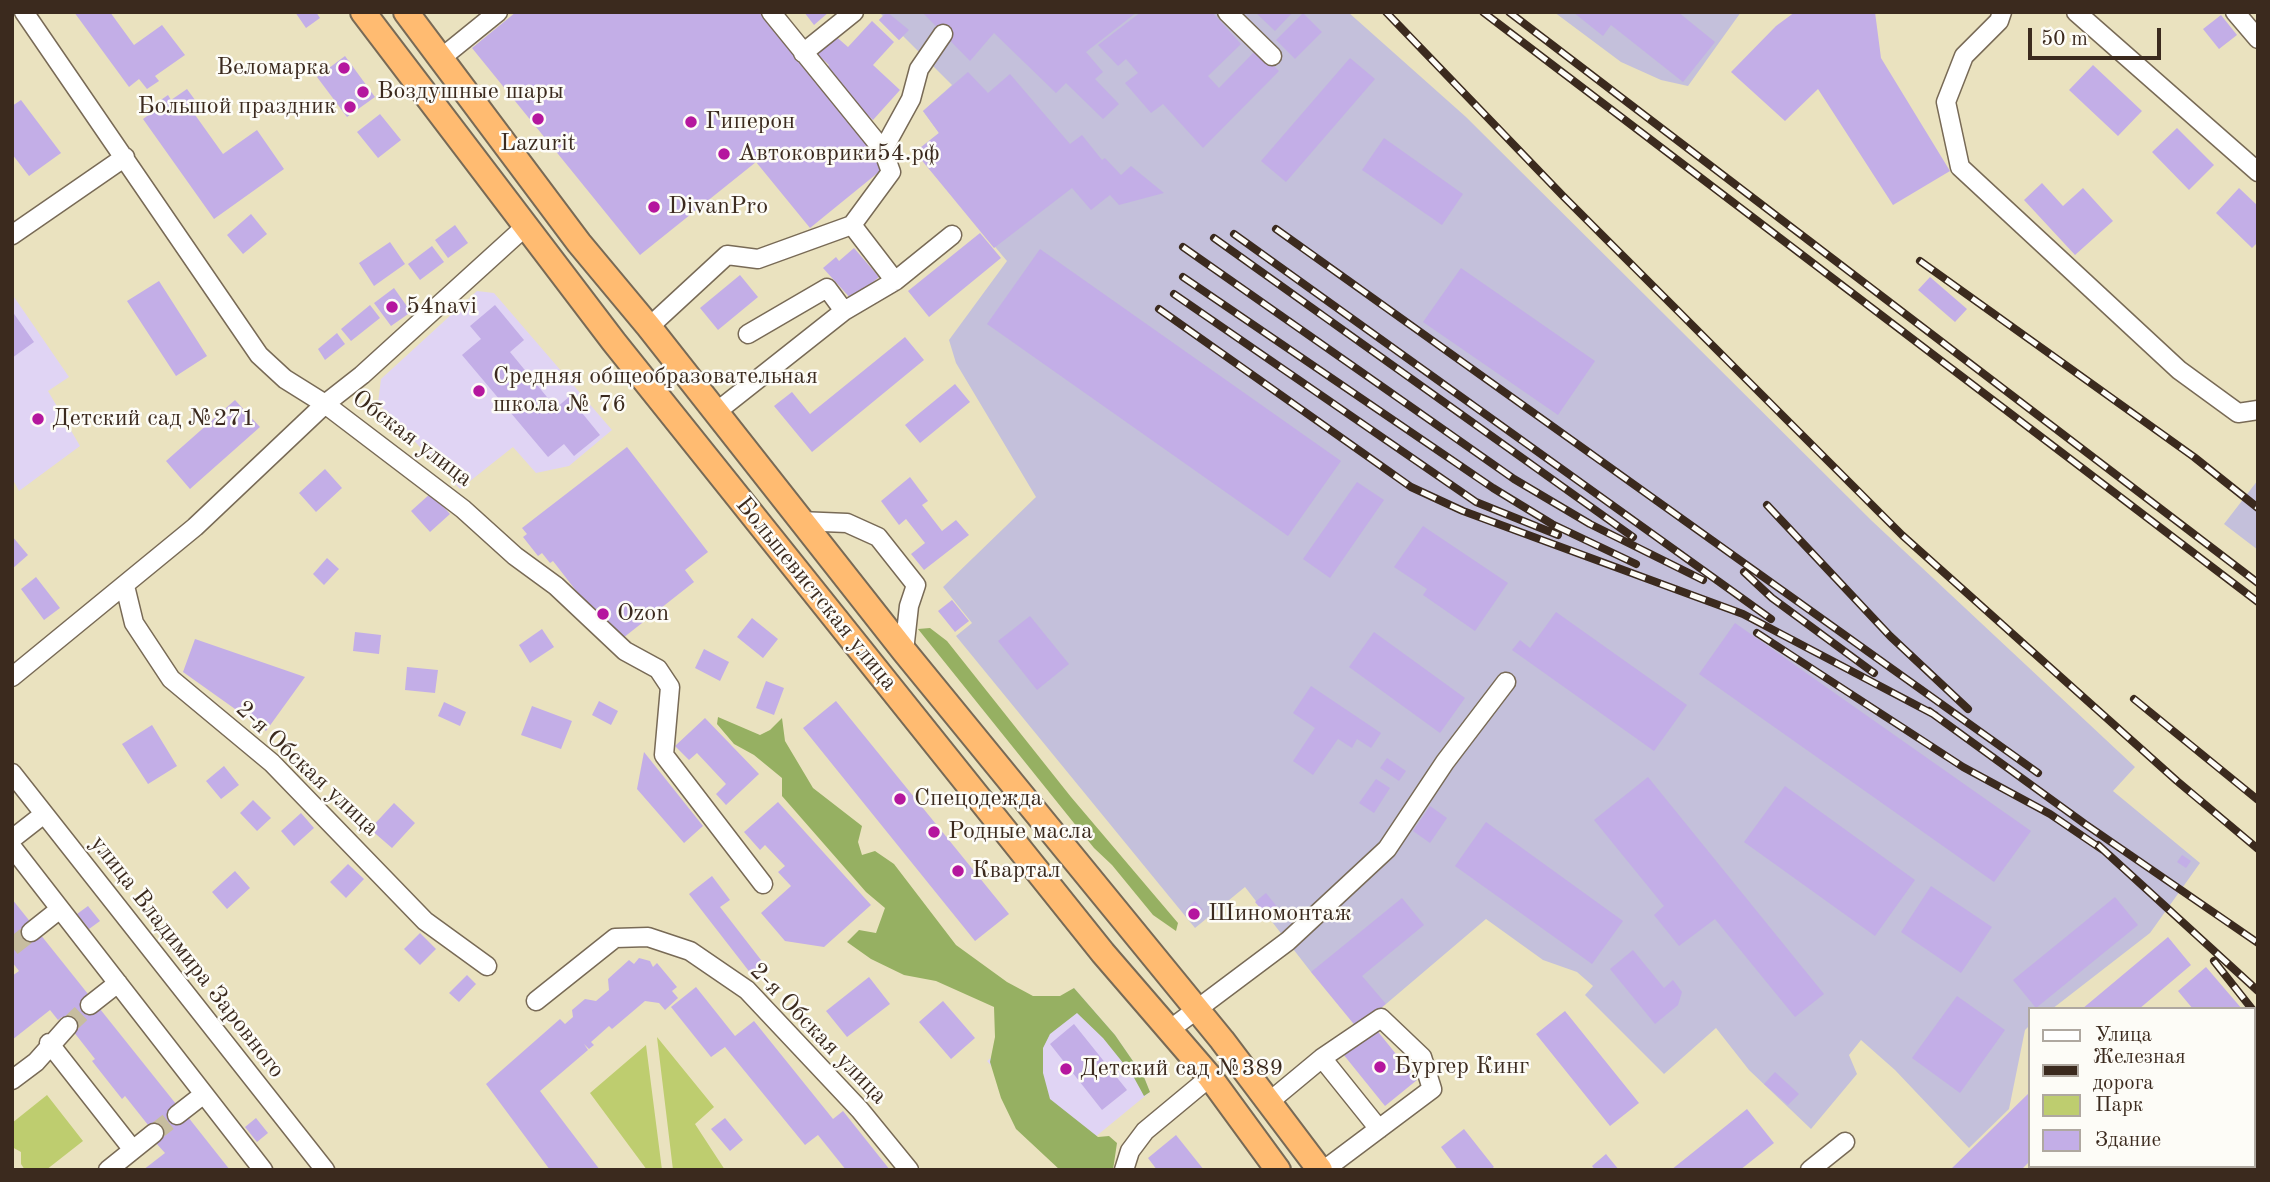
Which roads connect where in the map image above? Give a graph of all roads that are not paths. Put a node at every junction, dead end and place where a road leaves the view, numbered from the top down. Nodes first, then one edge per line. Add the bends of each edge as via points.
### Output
1 (24, 12) edge
2 (363, 12) edge
3 (406, 12) edge
4 (498, 12) edge
5 (771, 12) edge
6 (854, 12) edge
7 (1227, 12) edge
8 (2003, 12) edge
9 (2076, 12) edge
10 (2235, 12) edge
11 (943, 34) dead end
12 (2258, 38) edge
13 (803, 52) junction
14 (1272, 56) dead end
15 (440, 59) junction
16 (883, 150) junction
17 (125, 157) junction
18 (2258, 172) edge
19 (852, 225) junction
20 (526, 226) junction
21 (12, 235) edge
22 (952, 235) dead end
23 (895, 281) junction
24 (844, 311) junction
25 (649, 327) junction
26 (748, 334) dead end
27 (325, 404) junction
28 (2258, 410) edge
29 (715, 413) junction
30 (799, 521) junction
31 (125, 586) junction
32 (904, 651) junction
33 (12, 677) edge
34 (1506, 682) dead end
35 (12, 773) edge
36 (44, 814) junction
37 (12, 839) edge
38 (12, 847) edge
39 (763, 884) dead end
40 (60, 909) junction
41 (31, 932) tunnel mouth
42 (487, 966) dead end
43 (118, 983) junction
44 (536, 1001) dead end
45 (90, 1005) tunnel mouth
46 (1197, 1009) junction
47 (68, 1026) tunnel mouth
48 (1168, 1031) junction
49 (49, 1043) junction
50 (1322, 1058) junction
51 (1210, 1077) junction
52 (12, 1080) edge
53 (204, 1094) junction
54 (1269, 1102) junction
55 (177, 1115) tunnel mouth
56 (1379, 1129) junction
57 (154, 1133) tunnel mouth
58 (1845, 1142) dead end
59 (133, 1150) junction
60 (108, 1170) edge
61 (263, 1170) edge
62 (325, 1170) edge
63 (909, 1170) edge
64 (1124, 1170) edge
65 (1278, 1170) edge
66 (1322, 1170) edge
67 (1810, 1170) edge

1 - 17 street, Обская улица
2 - 20 highway, Большевистская улица
3 - 15 highway, Большевистская улица
4 - 15 street
5 - 13 street
6 - 13 street
7 - 14 street
8 - 28 street via 1964,56 1946,102 1961,167 2179,370 2238,413
9 - 18 street
10 - 12 street
11 - 16 street via 919,69 911,99
13 - 16 street
15 - 25 highway, Большевистская улица via 579,243
16 - 19 street via 891,172
17 - 21 street
17 - 27 street, Обская улица via 259,355 285,379
19 - 23 street
19 - 25 street via 758,259 727,255
20 - 27 street
20 - 48 highway, Большевистская улица via 614,342
22 - 23 street
23 - 24 street
24 - 26 street via 827,288
24 - 29 street
25 - 29 highway, Большевистская улица
27 - 31 street
27 - 39 street, Обская улица via 463,509 515,556 561,582 625,651 658,669 670,687 664,755
29 - 30 highway, Большевистская улица
30 - 32 highway, Большевистская улица
30 - 32 street via 848,523 878,537 916,585
31 - 33 street
31 - 42 street, 2-я Обская улица via 134,623 171,680 272,763 425,921
32 - 46 highway, Большевистская улица
34 - 46 street via 1387,849 1288,942
35 - 36 street, улица Владимира Заровного
36 - 37 street
36 - 62 street, улица Владимира Заровного
38 - 40 street
40 - 41 street
40 - 43 street
43 - 45 street
43 - 53 street
44 - 63 street, 2-я Обская улица via 615,938 648,937 690,951 747,990 860,1110
46 - 48 street
46 - 54 highway, Большевистская улица
47 - 49 street
48 - 51 highway, Большевистская улица
49 - 52 street via 36,1062
49 - 59 street
50 - 54 street
50 - 56 street
50 - 56 street via 1381,1018 1422,1057 1432,1089
51 - 64 street via 1145,1131 1130,1151
51 - 65 highway, Большевистская улица
53 - 55 street
53 - 61 street
54 - 66 highway, Большевистская улица
56 - 66 street
57 - 59 street
58 - 67 street
59 - 60 street

